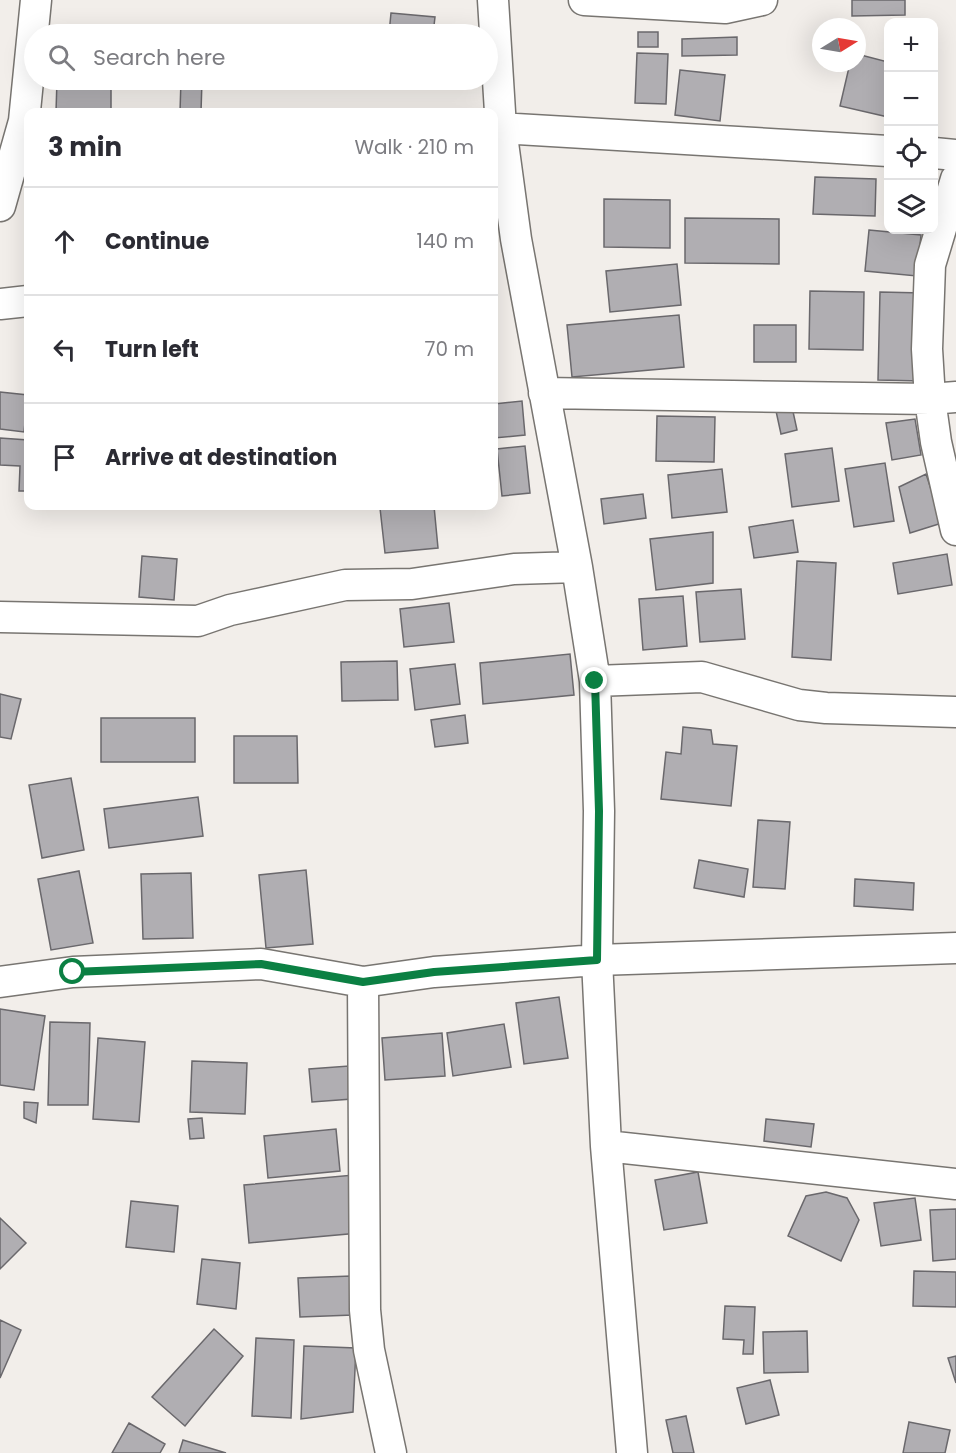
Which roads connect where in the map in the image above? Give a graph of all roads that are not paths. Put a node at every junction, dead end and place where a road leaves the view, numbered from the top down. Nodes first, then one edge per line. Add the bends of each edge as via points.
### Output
1 (36, 0) edge
2 (493, 0) edge
3 (584, 0) edge
4 (762, 0) edge
5 (34, 24) edge
6 (494, 24) edge
7 (498, 80) edge
8 (27, 90) edge
9 (25, 108) edge
10 (24, 120) edge
11 (501, 128) junction
12 (884, 151) edge
13 (938, 153) edge
14 (956, 155) edge
15 (956, 179) edge
16 (0, 206) edge
17 (505, 240) edge
18 (24, 301) edge
19 (0, 304) edge
20 (544, 393) junction
21 (943, 398) edge
22 (956, 530) edge
23 (577, 567) junction
24 (0, 617) edge
25 (595, 681) junction
26 (956, 712) edge
27 (956, 948) edge
28 (597, 960) junction
29 (0, 982) edge
30 (363, 982) junction
31 (606, 1146) junction
32 (956, 1184) edge
33 (391, 1453) edge
34 (632, 1453) edge

1 - 5 street
2 - 6 street
3 - 4 street via 725,8
7 - 11 street
8 - 9 street
10 - 16 street
11 - 12 street
11 - 17 street
13 - 14 street
15 - 21 street via 930,265 927,349
17 - 20 street
18 - 19 street
20 - 21 street
20 - 23 street
21 - 22 street via 941,464
23 - 24 street via 495,571 411,584 345,585 230,610 198,621
23 - 25 street
25 - 26 street via 702,677 798,705
25 - 28 street via 599,811
27 - 28 street
28 - 30 street via 434,972
28 - 31 street
29 - 30 street via 73,972 261,964
30 - 33 street via 365,1310 369,1350
31 - 32 street
31 - 34 street

